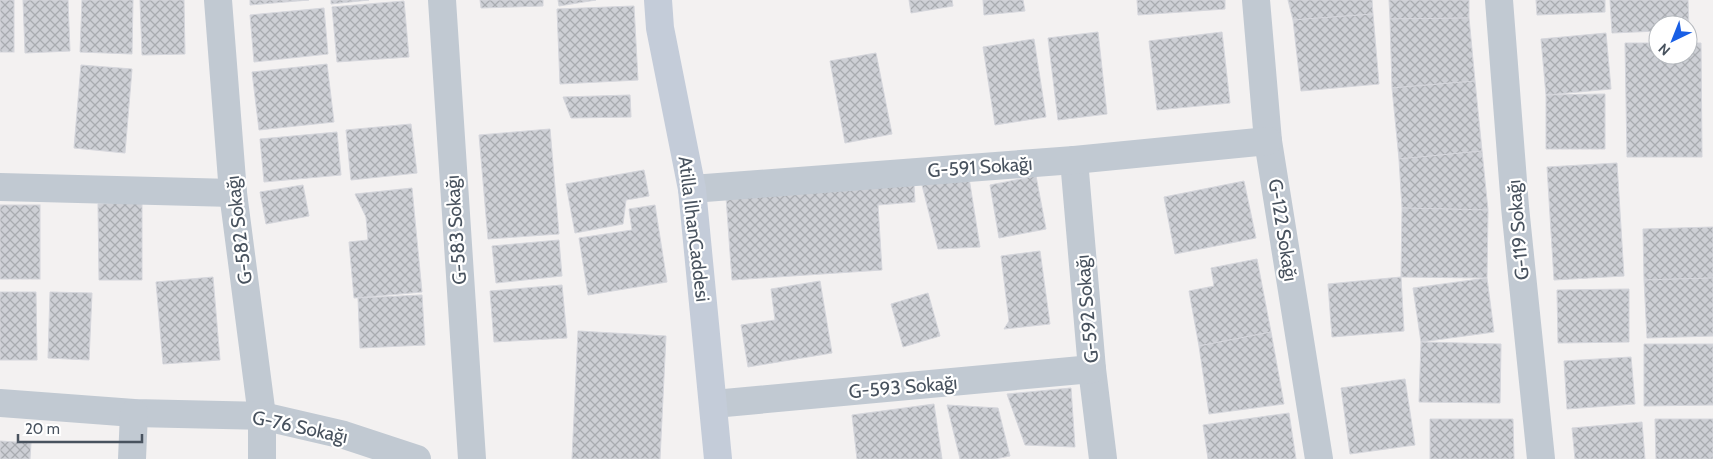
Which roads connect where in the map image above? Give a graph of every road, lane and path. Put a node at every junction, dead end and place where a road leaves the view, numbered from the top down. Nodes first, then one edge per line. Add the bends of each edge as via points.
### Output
1 (218, 0) edge
2 (442, 0) edge
3 (658, 0) edge
4 (1256, 0) edge
5 (1499, 0) edge
6 (1268, 141) junction
7 (1074, 160) junction
8 (0, 187) edge
9 (692, 189) junction
10 (233, 192) junction
11 (1092, 369) junction
12 (0, 403) edge
13 (714, 404) junction
14 (134, 413) junction
15 (262, 416) junction
16 (132, 459) edge
17 (262, 459) edge
18 (417, 459) edge
19 (472, 459) edge
20 (718, 459) edge
21 (1103, 459) edge
22 (1319, 459) edge
23 (1541, 459) edge

1 - 10 street, G-582 Sokağı
2 - 19 street, G-583 Sokağı
3 - 9 main road, Atilla İlhanCaddesi via 660,28
4 - 6 street, G-122 Sokağı
5 - 23 street, G-119 Sokağı
6 - 7 street, G-591 Sokağı
6 - 22 street, G-122 Sokağı
7 - 9 street, G-591 Sokağı
7 - 11 street, G-592 Sokağı
8 - 10 street
9 - 13 main road, Atilla İlhanCaddesi
10 - 15 street, G-582 Sokağı
11 - 13 street, G-593 Sokağı
11 - 21 street, G-592 Sokağı
12 - 14 street, G-76 Sokağı
13 - 20 main road, Atilla İlhanCaddesi
14 - 15 street, G-76 Sokağı
14 - 16 street
15 - 17 street, G-582 Sokağı
15 - 18 street, G-76 Sokağı via 344,435

